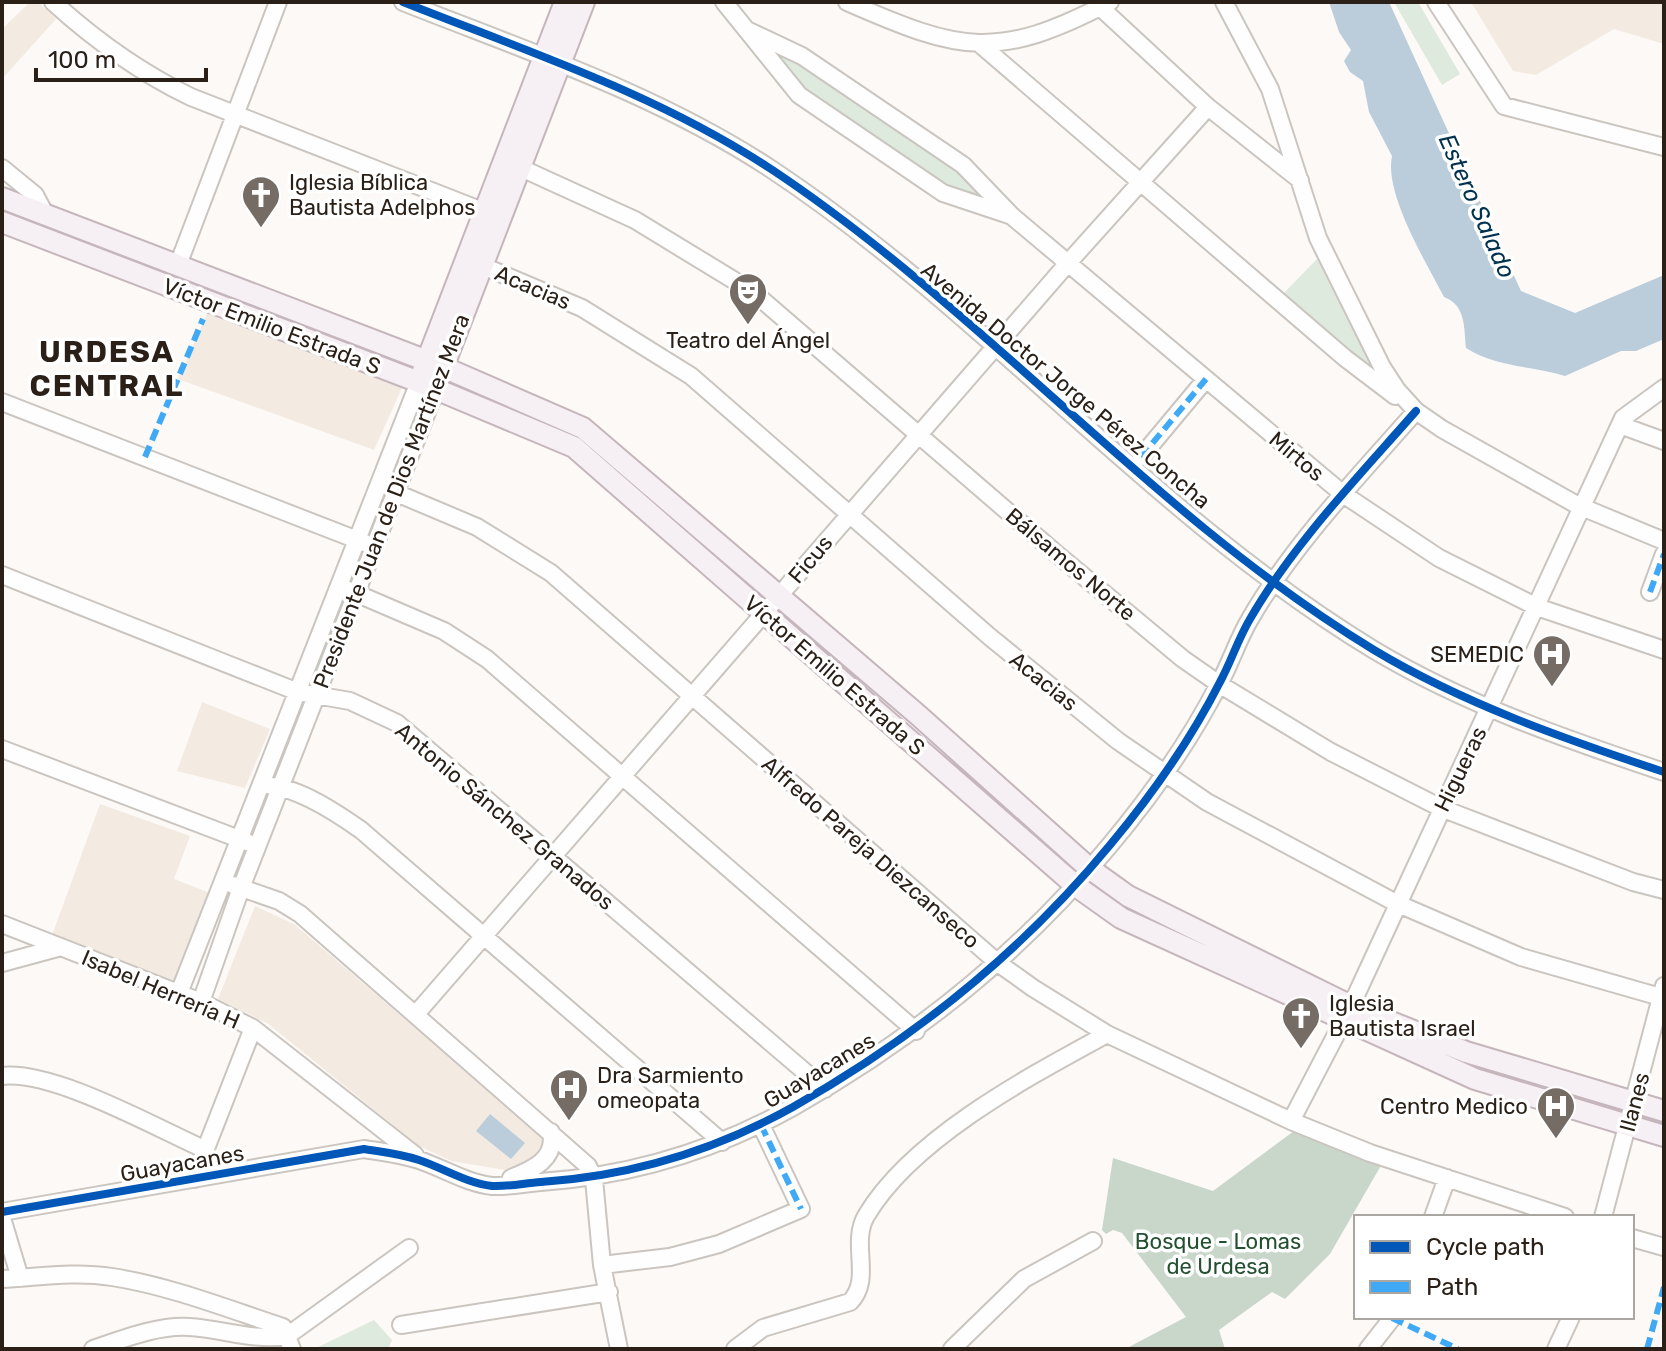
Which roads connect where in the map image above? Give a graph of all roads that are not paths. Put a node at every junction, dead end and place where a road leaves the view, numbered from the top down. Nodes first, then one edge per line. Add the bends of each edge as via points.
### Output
1 (53, 2) edge
2 (278, 2) edge
3 (403, 2) edge
4 (565, 2) edge
5 (584, 2) edge
6 (847, 2) edge
7 (1224, 2) edge
8 (1436, 2) edge
9 (726, 3) edge
10 (1105, 4) edge
11 (749, 31) junction
12 (981, 45) junction
13 (552, 59) junction
14 (1208, 107) junction
15 (237, 114) junction
16 (1659, 147) edge
17 (2, 168) edge
18 (521, 168) junction
19 (1301, 181) junction
20 (1140, 182) junction
21 (2, 198) edge
22 (485, 212) junction
23 (45, 214) junction
24 (1013, 217) junction
25 (2, 221) edge
26 (86, 229) junction
27 (47, 240) junction
28 (1068, 263) junction
29 (178, 265) junction
30 (483, 266) junction
31 (996, 347) junction
32 (429, 375) junction
33 (1206, 379) junction
34 (1664, 388) edge
35 (2, 402) edge
36 (1416, 411) junction
37 (1620, 425) junction
38 (920, 434) junction
39 (1664, 441) edge
40 (1141, 457) dead end
41 (626, 465) junction
42 (611, 481) junction
43 (394, 492) junction
44 (1343, 494) junction
45 (1583, 508) junction
46 (849, 514) junction
47 (357, 540) junction
48 (1664, 541) edge
49 (374, 546) junction
50 (1664, 554) edge
51 (2, 575) edge
52 (1275, 582) junction
53 (339, 586) junction
54 (356, 592) junction
55 (1650, 592) dead end
56 (778, 597) junction
57 (1537, 607) junction
58 (765, 614) junction
59 (1664, 650) edge
60 (1219, 684) junction
61 (298, 692) junction
62 (316, 693) junction
63 (691, 695) junction
64 (1489, 708) junction
65 (918, 715) junction
66 (902, 732) junction
67 (2, 749) edge
68 (1165, 772) junction
69 (1664, 772) edge
70 (621, 774) junction
71 (262, 784) junction
72 (281, 787) junction
73 (1441, 808) junction
74 (240, 840) junction
75 (258, 846) junction
76 (552, 854) junction
77 (1089, 868) junction
78 (224, 881) junction
79 (1076, 886) junction
80 (241, 888) junction
81 (1664, 890) edge
82 (1396, 903) junction
83 (2, 924) edge
84 (483, 934) junction
85 (61, 947) junction
86 (1238, 949) junction
87 (2, 963) edge
88 (998, 963) junction
89 (1219, 964) junction
90 (179, 993) junction
91 (1663, 994) edge
92 (201, 1002) junction
93 (416, 1014) junction
94 (1347, 1014) junction
95 (253, 1028) junction
96 (916, 1031) junction
97 (1107, 1034) junction
98 (1483, 1058) junction
99 (2, 1076) edge
100 (1475, 1079) junction
101 (825, 1089) junction
102 (1633, 1104) junction
103 (1664, 1111) edge
104 (363, 1113) junction
105 (1291, 1121) junction
106 (761, 1125) junction
107 (1627, 1127) junction
108 (551, 1132) junction
109 (1664, 1136) edge
110 (722, 1142) junction
111 (364, 1149) junction
112 (206, 1150) junction
113 (423, 1161) junction
114 (1447, 1178) junction
115 (194, 1179) junction
116 (594, 1179) junction
117 (491, 1186) junction
118 (2, 1215) edge
119 (1434, 1215) edge
120 (1559, 1215) edge
121 (1604, 1215) edge
122 (1634, 1239) edge
123 (1093, 1241) dead end
124 (1664, 1247) edge
125 (409, 1248) dead end
126 (602, 1265) junction
127 (20, 1278) junction
128 (2, 1279) edge
129 (2, 1290) edge
130 (609, 1292) junction
131 (1391, 1319) edge
132 (1570, 1319) edge
133 (401, 1325) dead end
134 (290, 1343) edge
135 (93, 1349) edge
136 (619, 1349) edge
137 (735, 1349) edge
138 (952, 1349) edge
139 (1368, 1349) edge
140 (1556, 1349) edge

1 - 15 street via 149,77
2 - 15 street
3 - 13 street, Avenida Doctor Jorge Pérez Concha
4 - 13 main road, Presidente Juan de Dios Martínez Mera
5 - 13 main road, Presidente Juan de Dios Martínez Mera
6 - 12 street via 901,25
7 - 19 street via 1266,80
8 - 16 street via 1504,106
9 - 11 street, Mirtos
10 - 12 street via 1042,35
10 - 14 street
11 - 24 street, Mirtos via 792,50 929,139
11 - 24 street, Mirtos via 799,95 943,193
12 - 20 street
13 - 18 main road, Presidente Juan de Dios Martínez Mera
13 - 22 main road, Presidente Juan de Dios Martínez Mera
13 - 31 street, Avenida Doctor Jorge Pérez Concha via 700,125 773,171 843,220
14 - 19 street
14 - 20 street, Ficus
15 - 22 street
15 - 29 street
17 - 23 street via 35,195
18 - 30 main road, Presidente Juan de Dios Martínez Mera
18 - 38 street, Bálsamos Norte via 635,220 753,292
19 - 36 street via 1318,238 1367,338 1391,381
20 - 28 street, Ficus
20 - 36 street via 1345,358
21 - 23 main road, Víctor Emilio Estrada S
22 - 32 main road, Presidente Juan de Dios Martínez Mera
23 - 25 main road via 35,228
23 - 26 main road, Víctor Emilio Estrada S
24 - 28 street, Mirtos
25 - 27 main road, Víctor Emilio Estrada S
26 - 27 main road via 57,227
26 - 29 main road, Víctor Emilio Estrada S
27 - 32 main road, Víctor Emilio Estrada S via 315,342 335,341
28 - 31 street, Ficus
28 - 33 street, Mirtos
29 - 32 main road, Víctor Emilio Estrada S
30 - 32 main road, Presidente Juan de Dios Martínez Mera
30 - 46 street, Acacias via 582,308 691,376
31 - 38 street, Ficus
31 - 52 street, Avenida Doctor Jorge Pérez Concha via 1131,469
32 - 41 main road, Víctor Emilio Estrada S via 583,428
32 - 42 main road, Víctor Emilio Estrada S via 562,439
32 - 43 street, Presidente Juan de Dios Martínez Mera
32 - 47 street, Presidente Juan de Dios Martínez Mera
33 - 40 street
33 - 44 street, Mirtos
34 - 37 street, Higueras
35 - 47 street
36 - 44 street, Guayacanes
36 - 45 street
37 - 39 street
37 - 45 street, Higueras
38 - 46 street, Ficus
38 - 60 street, Bálsamos Norte via 1070,565
41 - 42 main road
41 - 56 main road, Víctor Emilio Estrada S
42 - 58 main road, Víctor Emilio Estrada S
43 - 49 street, Presidente Juan de Dios Martínez Mera
43 - 63 street, Alfredo Pareja Diezcanseco via 477,527 551,573
44 - 52 street, Guayacanes
44 - 57 street, Mirtos via 1439,558
45 - 48 street
45 - 57 street, Higueras
46 - 56 street, Ficus
46 - 68 street, Acacias via 1001,647
47 - 49 street
47 - 53 street, Presidente Juan de Dios Martínez Mera
49 - 54 street, Presidente Juan de Dios Martínez Mera
50 - 55 street
51 - 61 street, Antonio Sánchez Granados
52 - 60 street, Guayacanes via 1250,618
52 - 64 street, Avenida Doctor Jorge Pérez Concha via 1375,650
53 - 54 street
53 - 61 street, Presidente Juan de Dios Martínez Mera
54 - 62 street, Presidente Juan de Dios Martínez Mera
54 - 70 street via 444,631 487,659
56 - 58 street, Ficus
56 - 65 main road, Víctor Emilio Estrada S
57 - 59 street, Mirtos
57 - 64 street, Higueras
58 - 63 street, Ficus
58 - 66 main road, Víctor Emilio Estrada S
60 - 68 street, Guayacanes
60 - 73 street, Bálsamos Norte via 1331,752
61 - 62 street, Antonio Sánchez Granados
61 - 71 street, Presidente Juan de Dios Martínez Mera
62 - 72 street, Presidente Juan de Dios Martínez Mera
62 - 76 street, Antonio Sánchez Granados via 350,701 397,723
63 - 70 street, Ficus
63 - 88 street, Alfredo Pareja Diezcanseco
64 - 69 street, Avenida Doctor Jorge Pérez Concha
64 - 73 street, Higueras
65 - 66 main road
65 - 77 main road, Víctor Emilio Estrada S
66 - 79 main road, Víctor Emilio Estrada S
67 - 74 street
68 - 77 street, Guayacanes
68 - 82 street, Acacias via 1220,809
70 - 76 street, Ficus
70 - 96 street
71 - 72 street
71 - 74 street, Presidente Juan de Dios Martínez Mera
72 - 75 street, Presidente Juan de Dios Martínez Mera
72 - 84 street via 361,830
73 - 81 street, Bálsamos Norte
73 - 82 street, Higueras
74 - 75 street
74 - 78 street, Presidente Juan de Dios Martínez Mera
75 - 80 street, Presidente Juan de Dios Martínez Mera
76 - 84 street, Ficus
76 - 101 street, Antonio Sánchez Granados
77 - 79 street, Guayacanes
77 - 86 main road, Víctor Emilio Estrada S via 1128,896
78 - 80 street
78 - 90 street, Presidente Juan de Dios Martínez Mera
79 - 88 street, Guayacanes
79 - 89 main road, Víctor Emilio Estrada S via 1121,918
80 - 92 street, Presidente Juan de Dios Martínez Mera
80 - 93 street via 300,914
82 - 91 street, Acacias via 1521,957
82 - 94 street, Higueras
83 - 85 street, Isabel Herrería H
84 - 93 street, Ficus
84 - 110 street
85 - 87 street
85 - 90 street, Isabel Herrería H
86 - 89 main road
86 - 94 main road, Víctor Emilio Estrada S
88 - 96 street, Guayacanes
88 - 97 street, Alfredo Pareja Diezcanseco
89 - 94 main road, Víctor Emilio Estrada S
90 - 92 street, Isabel Herrería H
91 - 102 street, Ilanes
92 - 95 street, Isabel Herrería H
93 - 108 street
94 - 98 main road, Víctor Emilio Estrada S
94 - 100 main road, Víctor Emilio Estrada S
94 - 105 street, Higueras
95 - 104 street, Isabel Herrería H
95 - 112 street
96 - 101 street, Guayacanes
97 - 105 street, Alfredo Pareja Diezcanseco
97 - 137 street via 1018,1083 944,1136 892,1183 865,1218 857,1243 861,1282 850,1302 763,1328
98 - 100 main road
98 - 102 main road, Víctor Emilio Estrada S
99 - 112 street via 18,1074 63,1087
100 - 107 main road, Víctor Emilio Estrada S
101 - 106 street, Guayacanes
102 - 103 main road, Víctor Emilio Estrada S
102 - 107 street, Ilanes
104 - 111 street via 369,1133
104 - 113 street, Isabel Herrería H
105 - 114 street, Alfredo Pareja Diezcanseco
106 - 110 street, Guayacanes
106 - 126 street via 801,1209 719,1244 670,1257
107 - 109 main road, Víctor Emilio Estrada S
107 - 121 street, Ilanes
108 - 116 street via 588,1166
108 - 117 street via 551,1147 542,1163
110 - 116 street, Guayacanes via 642,1170
111 - 113 street, Guayacanes
111 - 115 street, Guayacanes
112 - 115 street
113 - 117 street, Guayacanes
114 - 119 street
114 - 120 street, Alfredo Pareja Diezcanseco
115 - 118 street, Guayacanes
116 - 117 street, Guayacanes
116 - 126 street
118 - 127 street
122 - 124 street
123 - 138 street via 1024,1279
125 - 134 street
126 - 130 street
127 - 128 street
127 - 129 street
127 - 134 street via 59,1273 134,1281 283,1327
130 - 133 street
130 - 136 street
131 - 139 street
132 - 140 street
134 - 135 street via 189,1327

